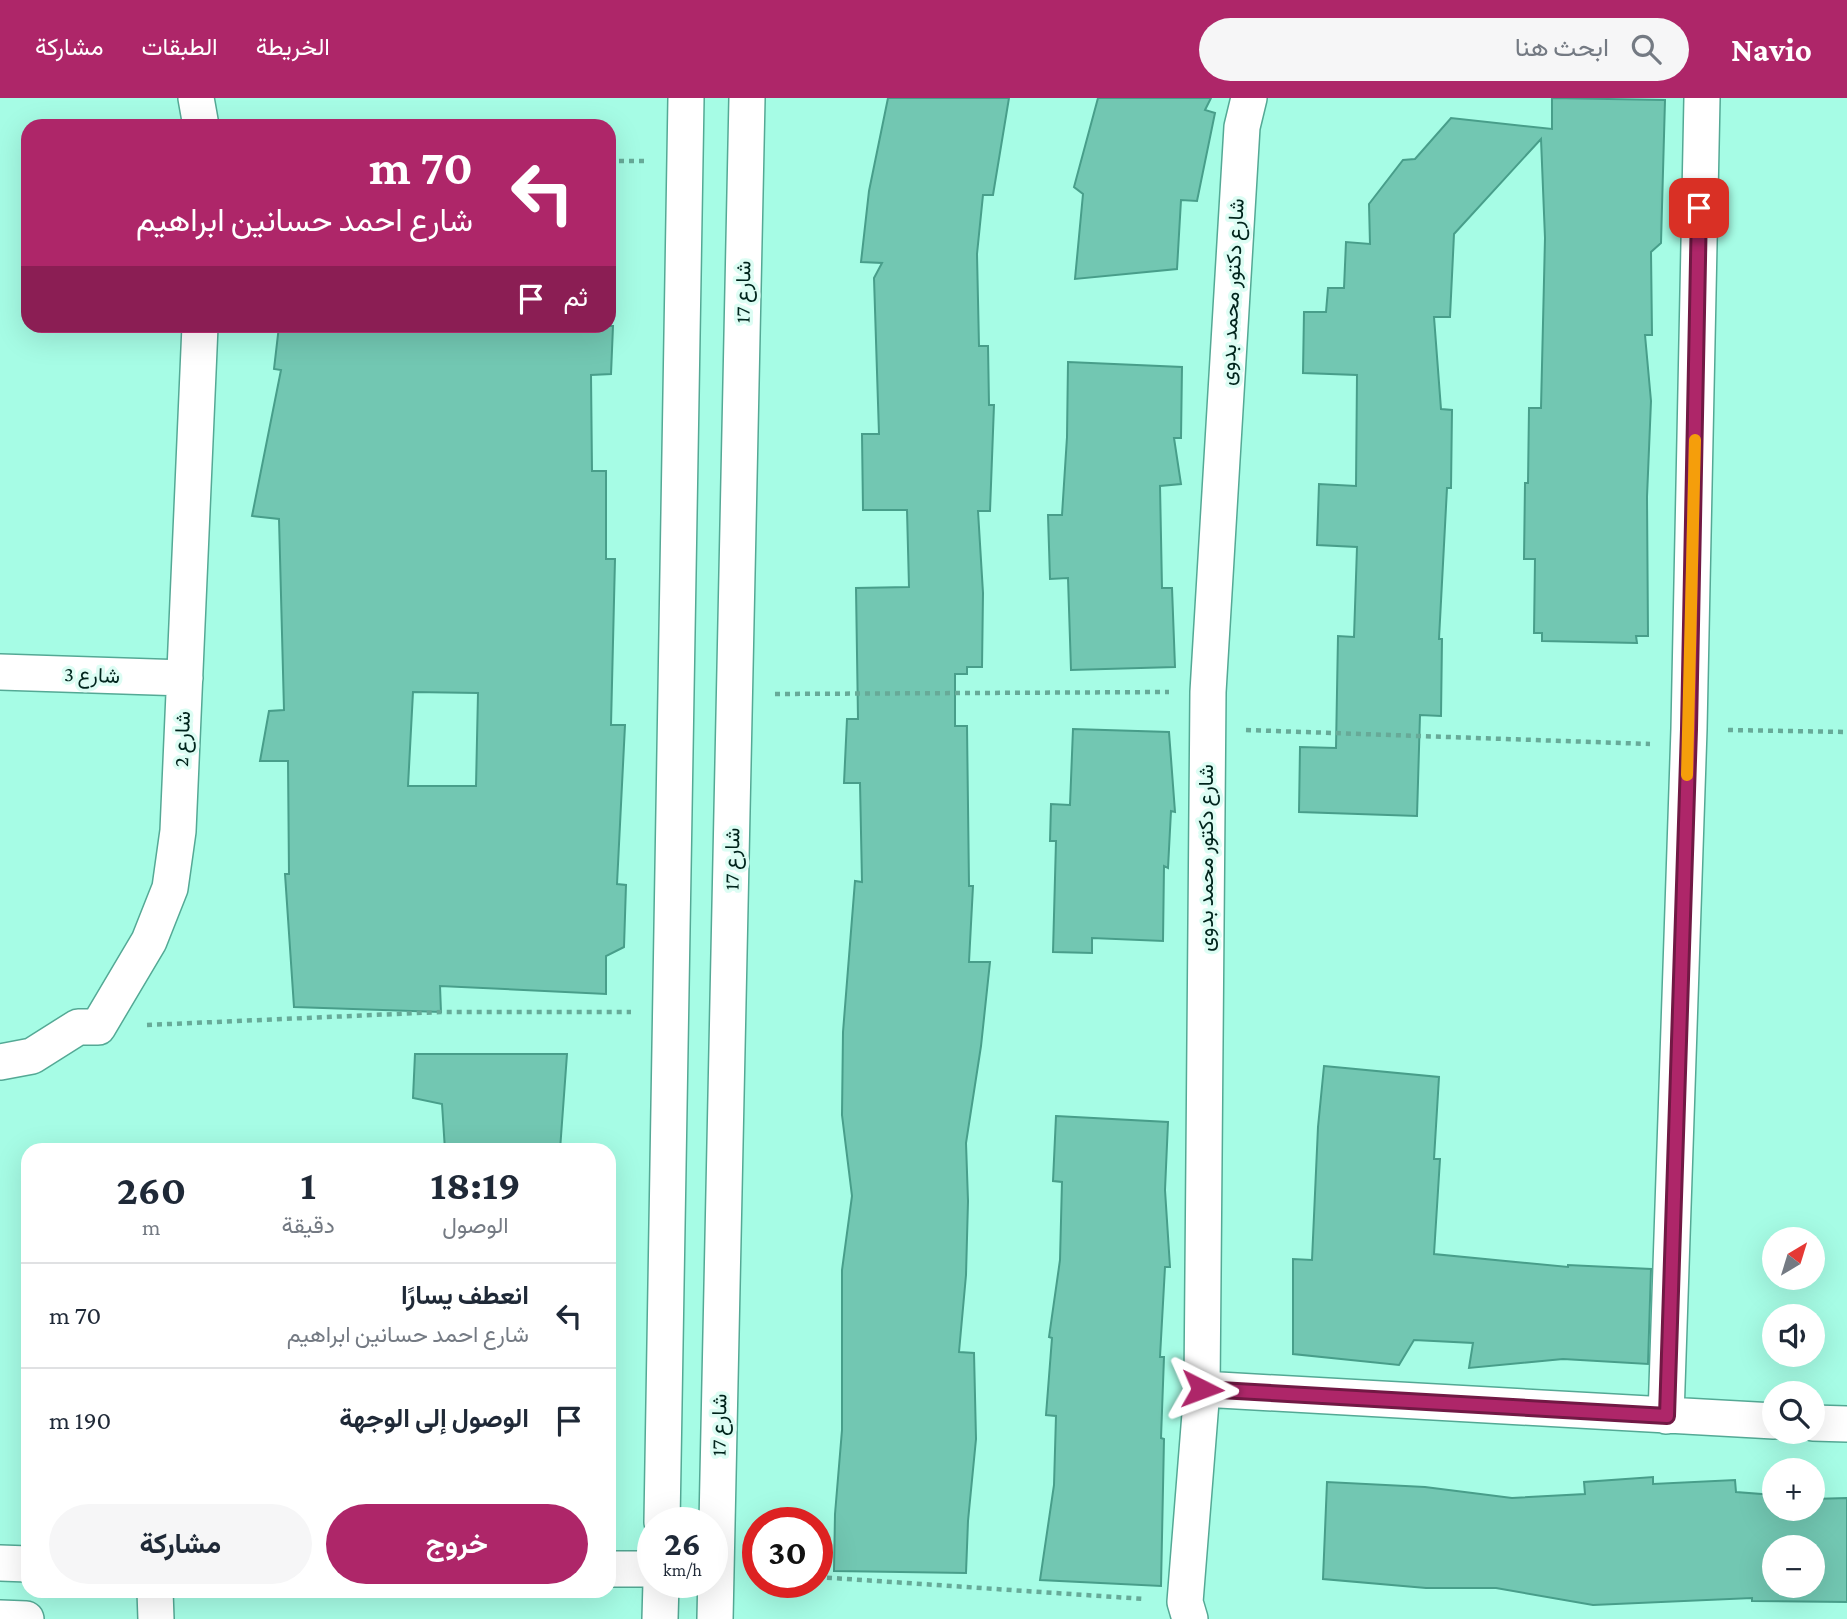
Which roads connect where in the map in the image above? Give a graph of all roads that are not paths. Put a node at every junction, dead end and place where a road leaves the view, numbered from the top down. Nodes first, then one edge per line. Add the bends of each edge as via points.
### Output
1 (196, 98) edge
2 (686, 98) edge
3 (747, 98) edge
4 (1249, 98) edge
5 (1702, 98) edge
6 (200, 119) edge
7 (200, 333) edge
8 (0, 672) edge
9 (185, 678) junction
10 (0, 1062) edge
11 (1202, 1389) junction
12 (1667, 1416) junction
13 (1762, 1420) edge
14 (1825, 1423) edge
15 (1847, 1424) edge
16 (662, 1507) edge
17 (716, 1507) edge
18 (0, 1563) edge
19 (21, 1564) edge
20 (616, 1569) edge
21 (637, 1569) edge
22 (155, 1598) edge
23 (661, 1598) edge
24 (715, 1598) edge
25 (1188, 1610) edge
26 (0, 1618) edge
27 (26, 1619) edge
28 (156, 1619) edge
29 (660, 1619) edge
30 (715, 1619) edge

1 - 6 street
2 - 16 street
3 - 17 street, شارع 17
4 - 11 street, شارع دكتور محمد بدوى via 1242,127 1208,692
5 - 12 street
7 - 9 street, شارع 2
8 - 9 street, شارع 3
9 - 10 street, شارع 2 via 178,831 170,888 149,941 97,1027 78,1027 32,1056
11 - 12 street
11 - 25 street, شارع دكتور محمد بدوى
12 - 13 street
14 - 15 street
18 - 19 street
20 - 21 street
22 - 28 street
23 - 29 street
24 - 30 street, شارع 17
26 - 27 street

